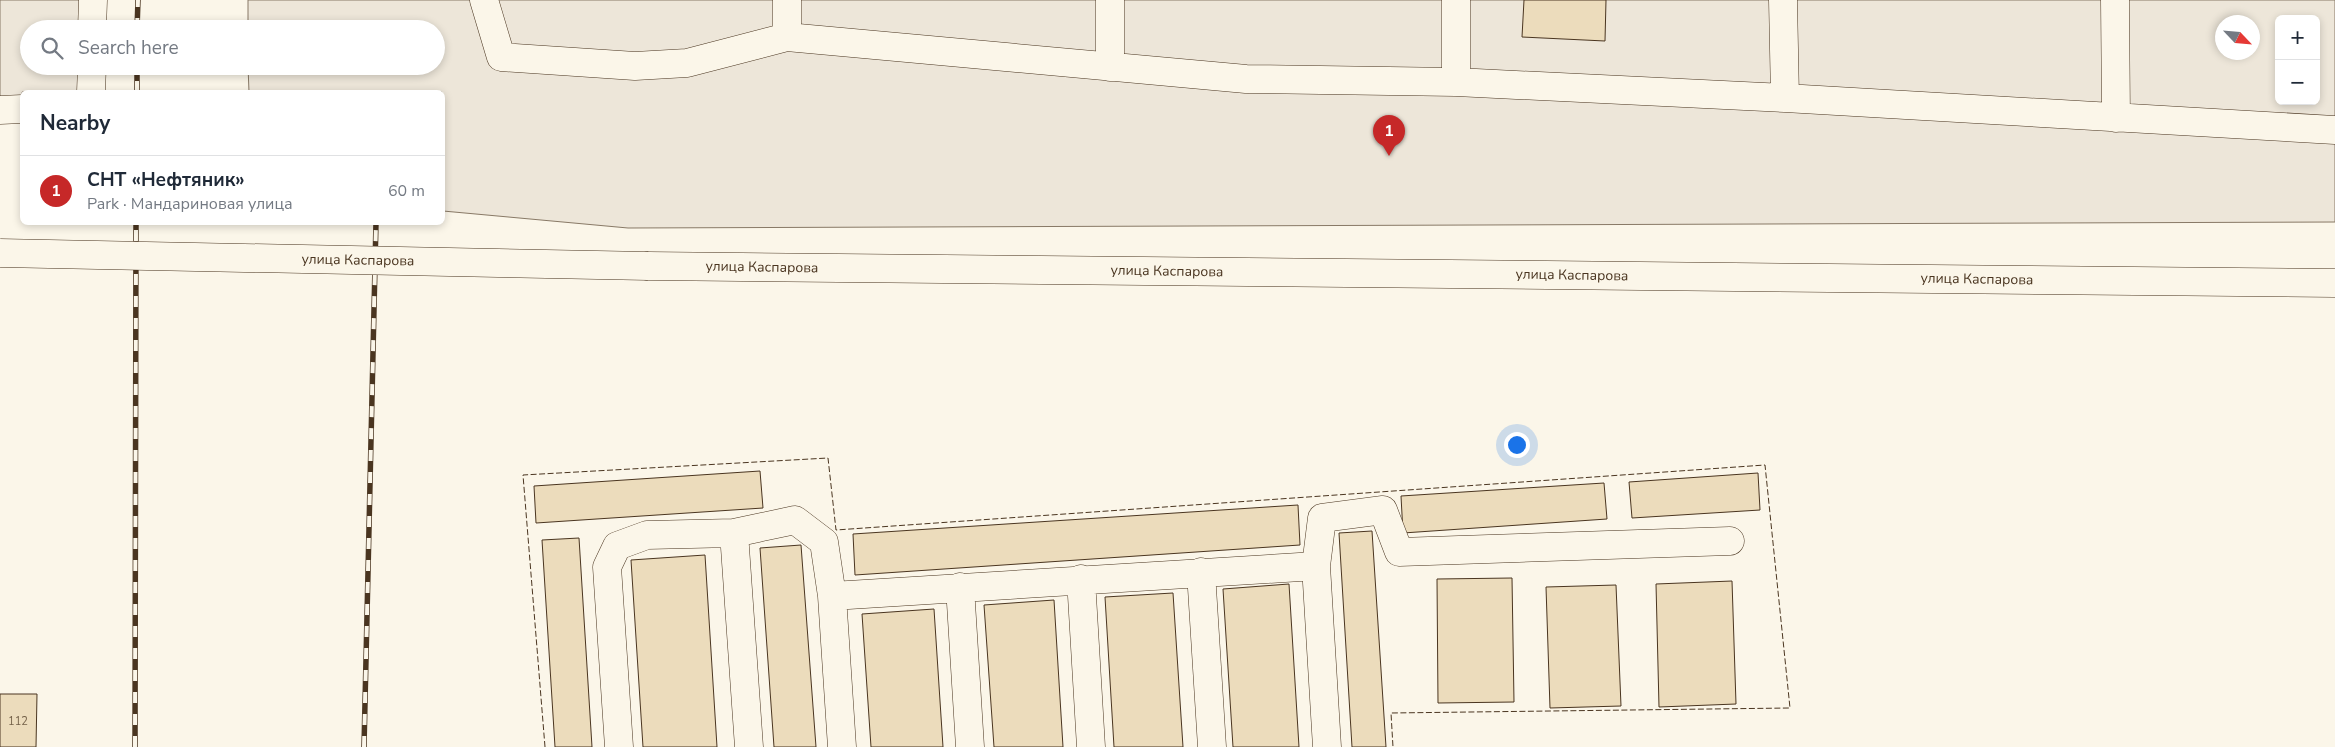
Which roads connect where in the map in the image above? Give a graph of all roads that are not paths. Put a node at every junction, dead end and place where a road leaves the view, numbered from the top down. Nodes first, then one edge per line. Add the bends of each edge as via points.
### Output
1 (93, 0) edge
2 (484, 0) edge
3 (787, 0) edge
4 (1110, 0) edge
5 (1456, 0) edge
6 (1783, 0) edge
7 (2115, 0) edge
8 (92, 20) edge
9 (788, 37) junction
10 (1110, 67) junction
11 (92, 75) edge
12 (1456, 82) junction
13 (91, 90) edge
14 (1784, 98) junction
15 (20, 109) edge
16 (0, 110) edge
17 (2116, 118) junction
18 (2335, 130) edge
19 (0, 254) edge
20 (2335, 282) edge
21 (734, 532) junction
22 (1730, 541) dead end
23 (1316, 566) junction
24 (1201, 572) junction
25 (1081, 579) junction
26 (960, 587) junction
27 (832, 596) junction
28 (618, 747) edge
29 (749, 747) edge
30 (842, 747) edge
31 (970, 747) edge
32 (1091, 747) edge
33 (1212, 747) edge
34 (1327, 747) edge

1 - 8 main road
2 - 9 main road via 501,57 635,66 687,62
3 - 9 main road
4 - 10 main road
5 - 12 main road
6 - 14 main road
7 - 17 main road
9 - 10 main road
10 - 12 main road via 1246,79
11 - 13 main road
12 - 14 main road
14 - 17 main road
15 - 16 main road
17 - 18 main road
19 - 20 main road, улица Каспарова, bridge via 648,266
21 - 27 main road via 795,520 824,542
21 - 28 main road via 647,535 617,546 607,567
21 - 29 main road
22 - 23 main road via 1399,552 1383,510 1322,518
23 - 24 main road
23 - 34 main road
24 - 25 main road
24 - 33 main road
25 - 26 main road
25 - 32 main road
26 - 27 main road
26 - 31 main road
27 - 30 main road

